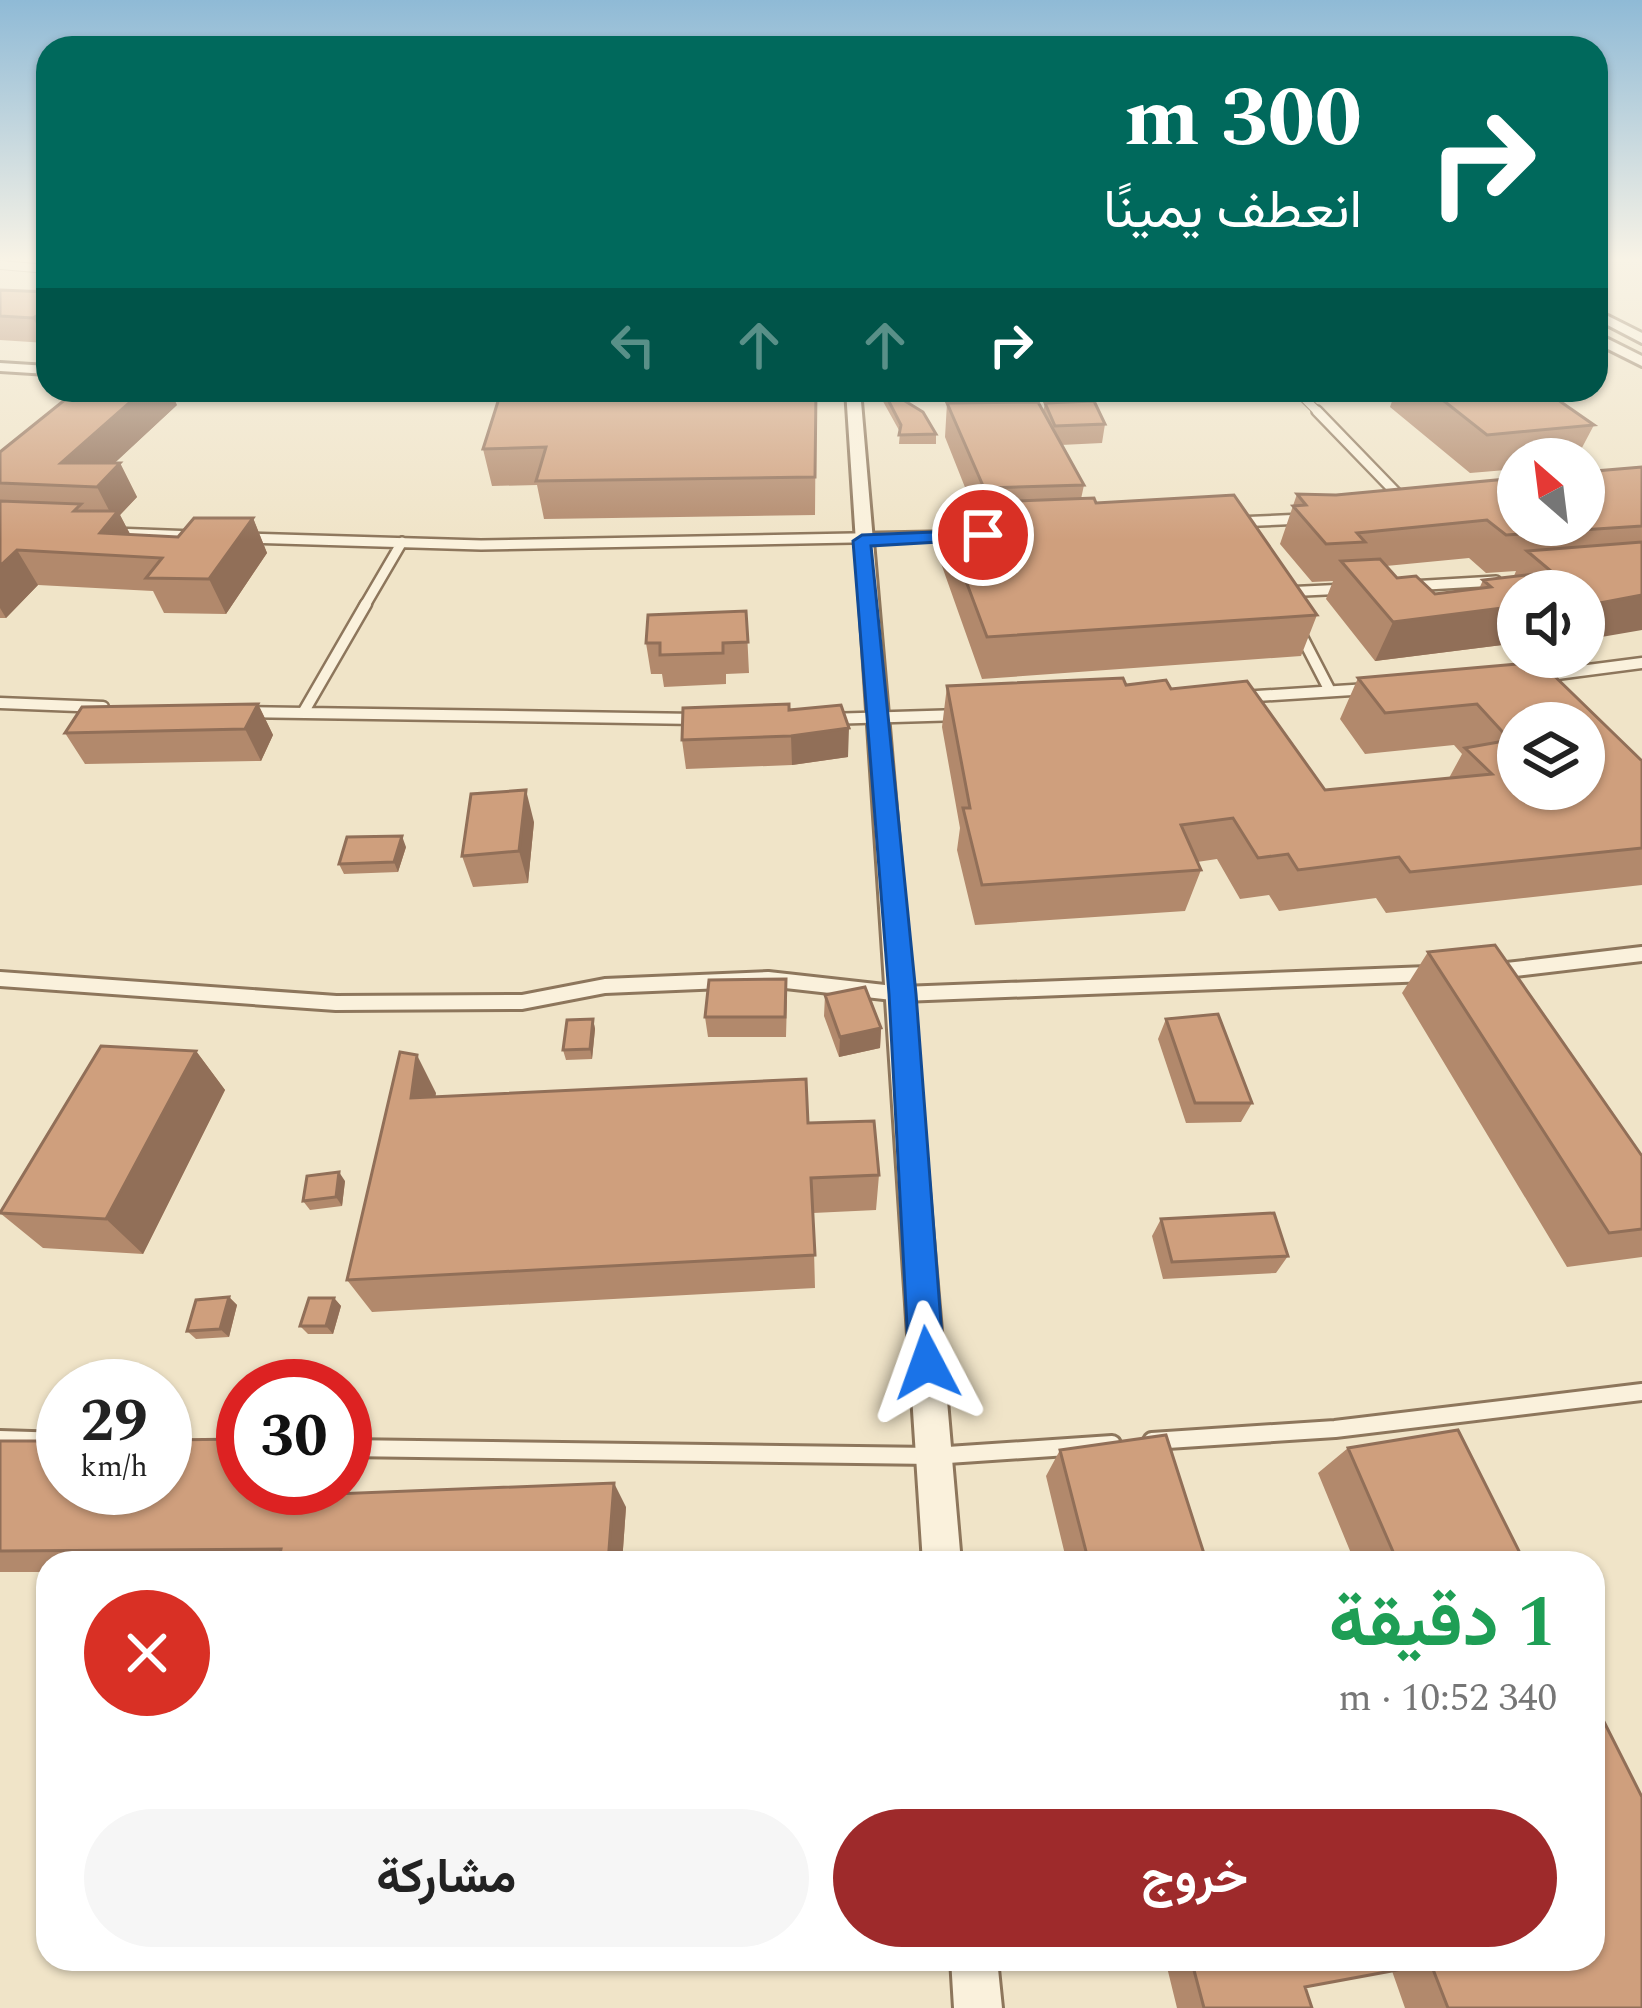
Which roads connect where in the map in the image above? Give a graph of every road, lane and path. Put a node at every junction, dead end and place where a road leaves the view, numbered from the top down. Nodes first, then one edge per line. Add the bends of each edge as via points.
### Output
1 (0, 367) edge
2 (36, 369) edge
3 (854, 402) edge
4 (1308, 402) edge
5 (1392, 514) edge
6 (1320, 518) edge
7 (107, 532) edge
8 (972, 536) edge
9 (218, 537) edge
10 (241, 538) edge
11 (1238, 540) edge
12 (862, 541) junction
13 (402, 542) junction
14 (1266, 575) edge
15 (1497, 581) edge
16 (1395, 586) edge
17 (1349, 589) edge
18 (1279, 593) junction
19 (1642, 663) edge
20 (1373, 688) edge
21 (1330, 692) junction
22 (1539, 693) edge
23 (1237, 698) edge
24 (0, 703) edge
25 (108, 708) edge
26 (238, 712) edge
27 (303, 713) junction
28 (987, 713) edge
29 (716, 719) edge
30 (808, 719) edge
31 (878, 719) junction
32 (1642, 954) edge
33 (1495, 971) junction
34 (1471, 972) edge
35 (1448, 973) edge
36 (0, 979) edge
37 (1507, 990) edge
38 (902, 994) junction
39 (1642, 1392) edge
40 (0, 1439) edge
41 (36, 1440) edge
42 (372, 1448) edge
43 (933, 1456) junction
44 (940, 1551) edge
45 (975, 1971) edge
46 (978, 2008) edge

1 - 2 street
3 - 12 street
4 - 5 lane via 1416,513
6 - 11 lane via 1225,523
7 - 9 lane
8 - 12 lane
10 - 13 lane
12 - 13 lane
12 - 31 street
13 - 27 lane
14 - 18 lane
15 - 16 lane
17 - 18 lane
18 - 21 lane
19 - 22 lane via 1526,678
20 - 21 lane
21 - 23 lane
24 - 25 lane
26 - 27 lane
27 - 29 lane
28 - 31 lane
30 - 31 lane
31 - 38 street
32 - 33 lane
33 - 34 lane
33 - 37 lane
35 - 38 lane
36 - 38 lane via 336,1003 522,1002 605,986 768,979
38 - 43 street
39 - 43 lane via 1335,1429
40 - 41 lane
42 - 43 lane
43 - 44 street
45 - 46 street

